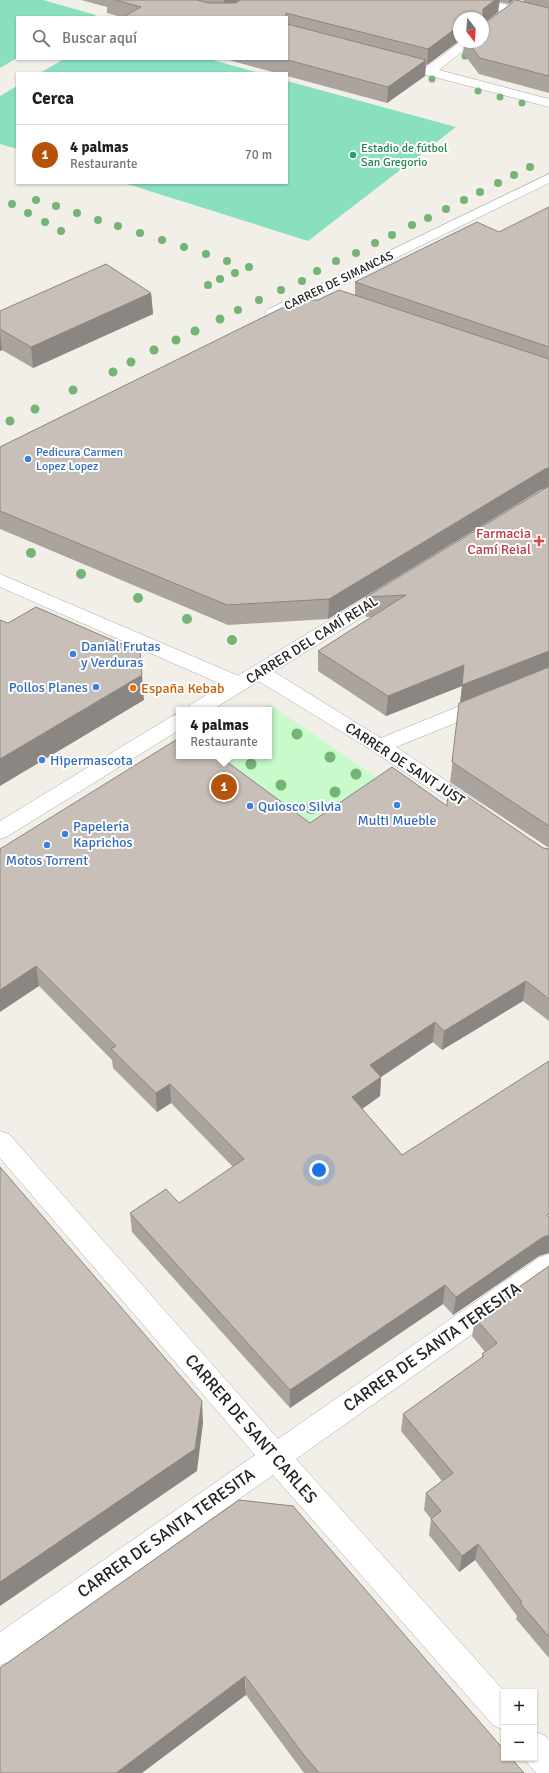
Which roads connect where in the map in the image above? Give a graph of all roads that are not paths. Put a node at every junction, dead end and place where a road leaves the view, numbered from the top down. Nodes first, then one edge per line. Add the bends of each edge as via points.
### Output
1 (472, 0) edge
2 (524, 0) edge
3 (511, 10) junction
4 (499, 18) edge
5 (549, 19) edge
6 (460, 48) edge
7 (384, 60) edge
8 (429, 72) junction
9 (549, 103) edge
10 (549, 178) edge
11 (313, 293) junction
12 (335, 301) edge
13 (256, 321) edge
14 (0, 580) edge
15 (406, 582) edge
16 (56, 604) junction
17 (35, 616) edge
18 (259, 672) junction
19 (239, 684) junction
20 (505, 695) edge
21 (202, 707) edge
22 (176, 723) edge
23 (380, 746) junction
24 (490, 821) edge
25 (0, 831) edge
26 (0, 1141) edge
27 (549, 1265) edge
28 (274, 1457) junction
29 (0, 1650) edge
30 (501, 1711) edge
31 (537, 1750) edge
32 (549, 1764) edge

1 - 3 street
2 - 3 street
3 - 4 street
3 - 5 street
6 - 8 street
7 - 8 street
8 - 9 street
10 - 11 street, CARRER DE SIMANCAS
11 - 12 street
11 - 13 street, CARRER DE SIMANCAS
14 - 16 street
15 - 18 street, CARRER DEL CAMÍ REIAL
16 - 17 street
16 - 19 street
18 - 19 street, CARRER DEL CAMÍ REIAL
18 - 23 street, CARRER DE SANT JUST
19 - 21 street, CARRER DEL CAMÍ REIAL
20 - 23 street
22 - 25 street
23 - 24 street, CARRER DE SANT JUST
26 - 28 street, CARRER DE SANT CARLES
27 - 28 street, CARRER DE SANTA TERESITA
28 - 29 street, CARRER DE SANTA TERESITA
28 - 30 street, CARRER DE SANT CARLES
31 - 32 street

